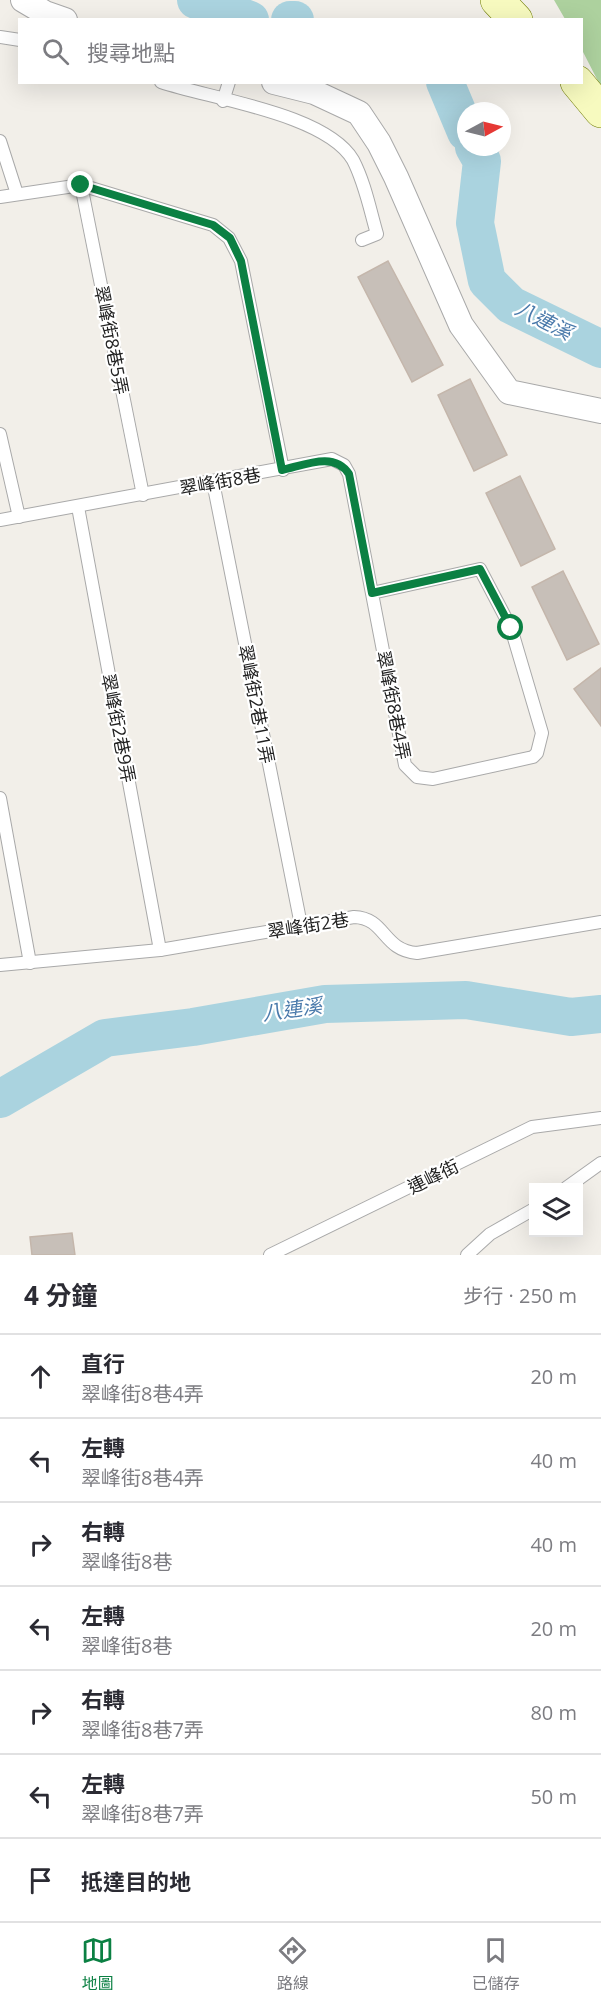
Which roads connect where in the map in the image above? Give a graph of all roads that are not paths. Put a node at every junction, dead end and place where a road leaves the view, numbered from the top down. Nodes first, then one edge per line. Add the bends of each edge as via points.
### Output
1 (23, 0) edge
2 (497, 0) edge
3 (61, 18) edge
4 (514, 18) edge
5 (0, 37) edge
6 (18, 40) edge
7 (168, 84) edge
8 (228, 84) edge
9 (282, 84) edge
10 (579, 84) edge
11 (223, 101) junction
12 (601, 111) edge
13 (0, 141) edge
14 (81, 185) junction
15 (17, 194) junction
16 (0, 197) edge
17 (362, 240) dead end
18 (601, 411) edge
19 (0, 434) edge
20 (282, 470) junction
21 (213, 482) junction
22 (143, 495) junction
23 (78, 507) junction
24 (19, 517) junction
25 (0, 520) edge
26 (372, 593) junction
27 (0, 798) edge
28 (601, 922) edge
29 (301, 926) junction
30 (160, 950) junction
31 (30, 963) junction
32 (0, 965) edge
33 (601, 1118) edge
34 (601, 1163) edge
35 (573, 1183) edge
36 (529, 1212) edge
37 (270, 1255) edge
38 (467, 1255) edge

1 - 3 street
2 - 4 street
5 - 6 lane
7 - 11 lane
8 - 11 lane
9 - 18 street via 314,92 359,113 396,177 461,325 509,392
10 - 12 street
11 - 17 lane via 289,118 336,140 352,158 360,176 377,234
13 - 15 lane
14 - 15 lane
14 - 20 lane via 213,225 230,238 241,261
14 - 22 lane, 翠峰街8巷5弄
15 - 16 lane
19 - 24 lane
20 - 21 lane, 翠峰街8巷
20 - 26 lane, 翠峰街8巷 via 332,459 344,465
21 - 22 lane, 翠峰街8巷
21 - 29 lane, 翠峰街2巷11弄
22 - 23 lane, 翠峰街8巷
23 - 24 lane, 翠峰街8巷
23 - 30 lane, 翠峰街2巷9弄
24 - 25 lane, 翠峰街8巷
26 - 26 lane, 翠峰街8巷4弄 via 405,765 411,773 433,778 537,753 542,733 511,628 480,569
27 - 31 lane
28 - 29 lane, 翠峰街2巷 via 417,953 403,952 394,946 374,922 364,917
29 - 30 lane, 翠峰街2巷
30 - 31 lane, 翠峰街2巷
31 - 32 lane, 翠峰街2巷
33 - 37 lane, 連峰街 via 532,1127
34 - 35 lane
36 - 38 lane via 490,1234

